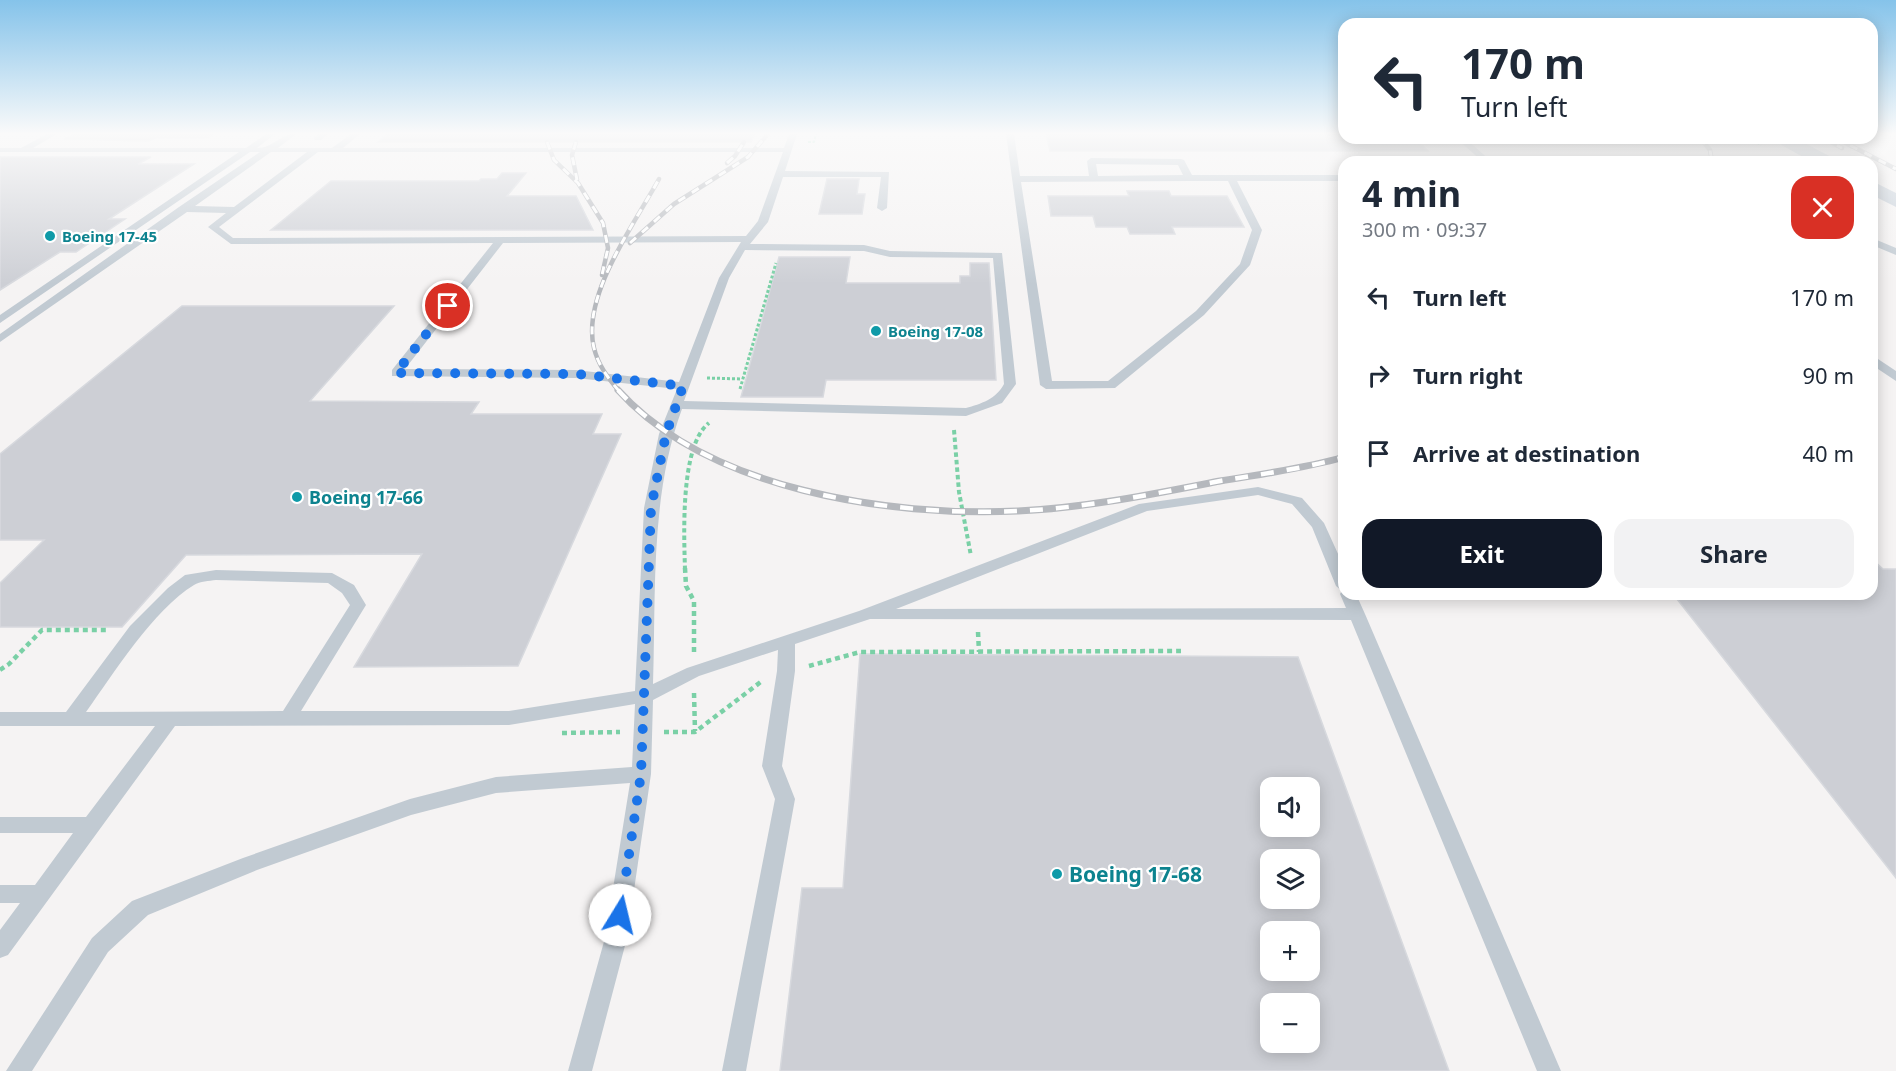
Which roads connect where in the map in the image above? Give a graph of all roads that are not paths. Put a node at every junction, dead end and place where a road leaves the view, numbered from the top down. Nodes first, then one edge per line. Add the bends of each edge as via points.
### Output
1 (199, 184) edge
2 (220, 184) edge
3 (271, 184) edge
4 (776, 184) edge
5 (885, 184) edge
6 (1018, 184) edge
7 (1234, 184) edge
8 (1878, 191) edge
9 (1896, 201) edge
10 (882, 208) dead end
11 (184, 209) junction
12 (161, 210) junction
13 (237, 210) junction
14 (500, 240) junction
15 (745, 243) junction
16 (1878, 244) edge
17 (1896, 252) edge
18 (0, 320) edge
19 (0, 339) edge
20 (1878, 363) edge
21 (1894, 374) edge
22 (683, 386) junction
23 (676, 405) junction
24 (1338, 572) edge
25 (1351, 600) edge
26 (1357, 614) junction
27 (865, 615) junction
28 (787, 639) junction
29 (645, 696) junction
30 (288, 718) junction
31 (0, 719) edge
32 (71, 719) junction
33 (170, 719) junction
34 (641, 774) junction
35 (0, 825) edge
36 (91, 825) junction
37 (0, 894) edge
38 (39, 894) junction
39 (0, 948) edge
40 (18, 1071) edge
41 (580, 1071) edge
42 (734, 1071) edge
43 (1549, 1071) edge

1 - 12 lane
2 - 11 lane
3 - 13 lane
4 - 15 lane via 763,222
5 - 10 lane
6 - 7 lane via 1046,385 1111,385 1200,313 1245,265 1257,230
8 - 9 main road
11 - 12 lane
11 - 13 lane
11 - 19 lane
12 - 18 lane
13 - 14 lane via 213,227 231,241
14 - 15 lane
14 - 22 lane via 396,373 576,374
15 - 22 lane via 724,278
15 - 23 lane via 864,248 890,254 998,255 1010,384 1007,393 986,407 966,412
16 - 17 lane
20 - 21 lane
22 - 23 lane
23 - 29 lane via 651,508
24 - 27 lane via 1319,526 1297,501 1258,491 1144,507
25 - 26 lane
26 - 27 lane
26 - 43 lane
27 - 28 lane
28 - 29 lane via 693,672
28 - 42 lane via 772,766 785,799
29 - 30 lane via 509,718
29 - 34 lane
30 - 32 lane via 358,605 348,589 332,578 216,575 191,579 136,630
30 - 33 lane
31 - 32 lane
32 - 33 lane
33 - 36 lane
34 - 40 lane via 496,785 410,807 140,908 100,945
34 - 41 lane via 616,938
35 - 36 lane
36 - 38 lane
37 - 38 lane
38 - 39 lane

